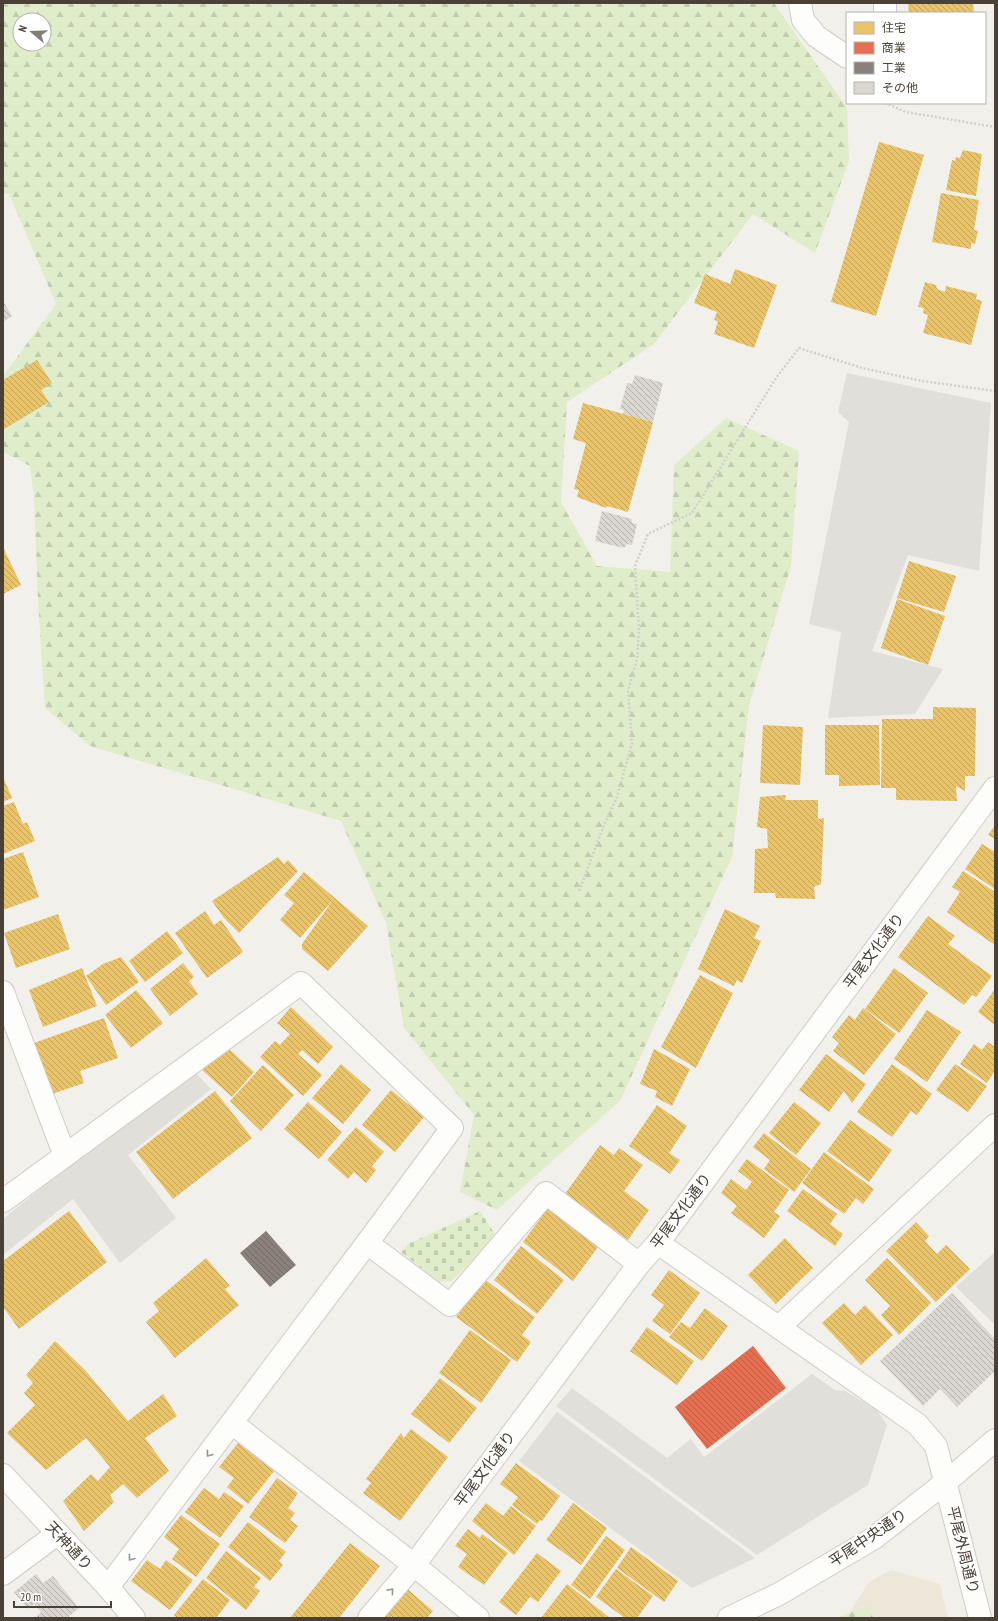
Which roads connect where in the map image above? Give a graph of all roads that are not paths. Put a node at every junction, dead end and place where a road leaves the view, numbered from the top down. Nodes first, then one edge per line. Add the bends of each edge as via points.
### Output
1 (800, 3) edge
2 (846, 56) edge
3 (995, 788) edge
4 (3, 992) edge
5 (995, 1125) edge
6 (65, 1156) junction
7 (3, 1201) edge
8 (367, 1243) junction
9 (658, 1243) junction
10 (639, 1264) junction
11 (779, 1327) junction
12 (232, 1423) junction
13 (995, 1440) edge
14 (3, 1475) edge
15 (946, 1482) junction
16 (57, 1534) junction
17 (414, 1565) junction
18 (3, 1574) edge
19 (108, 1588) junction
20 (134, 1618) edge
21 (369, 1618) edge
22 (478, 1618) edge
23 (729, 1618) edge
24 (980, 1618) edge

1 - 2 street via 803,20 816,36
3 - 9 street, 平尾文化通り
4 - 6 street
5 - 11 street
6 - 7 street
6 - 8 street via 301,983 452,1128
8 - 10 street via 450,1305 546,1193
8 - 12 street
9 - 10 street, 平尾文化通り
9 - 11 street, 平尾外周通り
10 - 17 street, 平尾文化通り
11 - 15 street, 平尾外周通り via 917,1424 936,1446
12 - 17 street
12 -> 19 street
13 - 15 street, 平尾中央通り
14 - 16 street, 天神通り
15 - 23 street, 平尾中央通り via 874,1538 779,1594
15 - 24 street, 平尾外周通り
16 - 18 street
16 - 19 street, 天神通り
21 -> 17 street, 平尾文化通り
17 - 22 street
19 - 20 street, 天神通り

